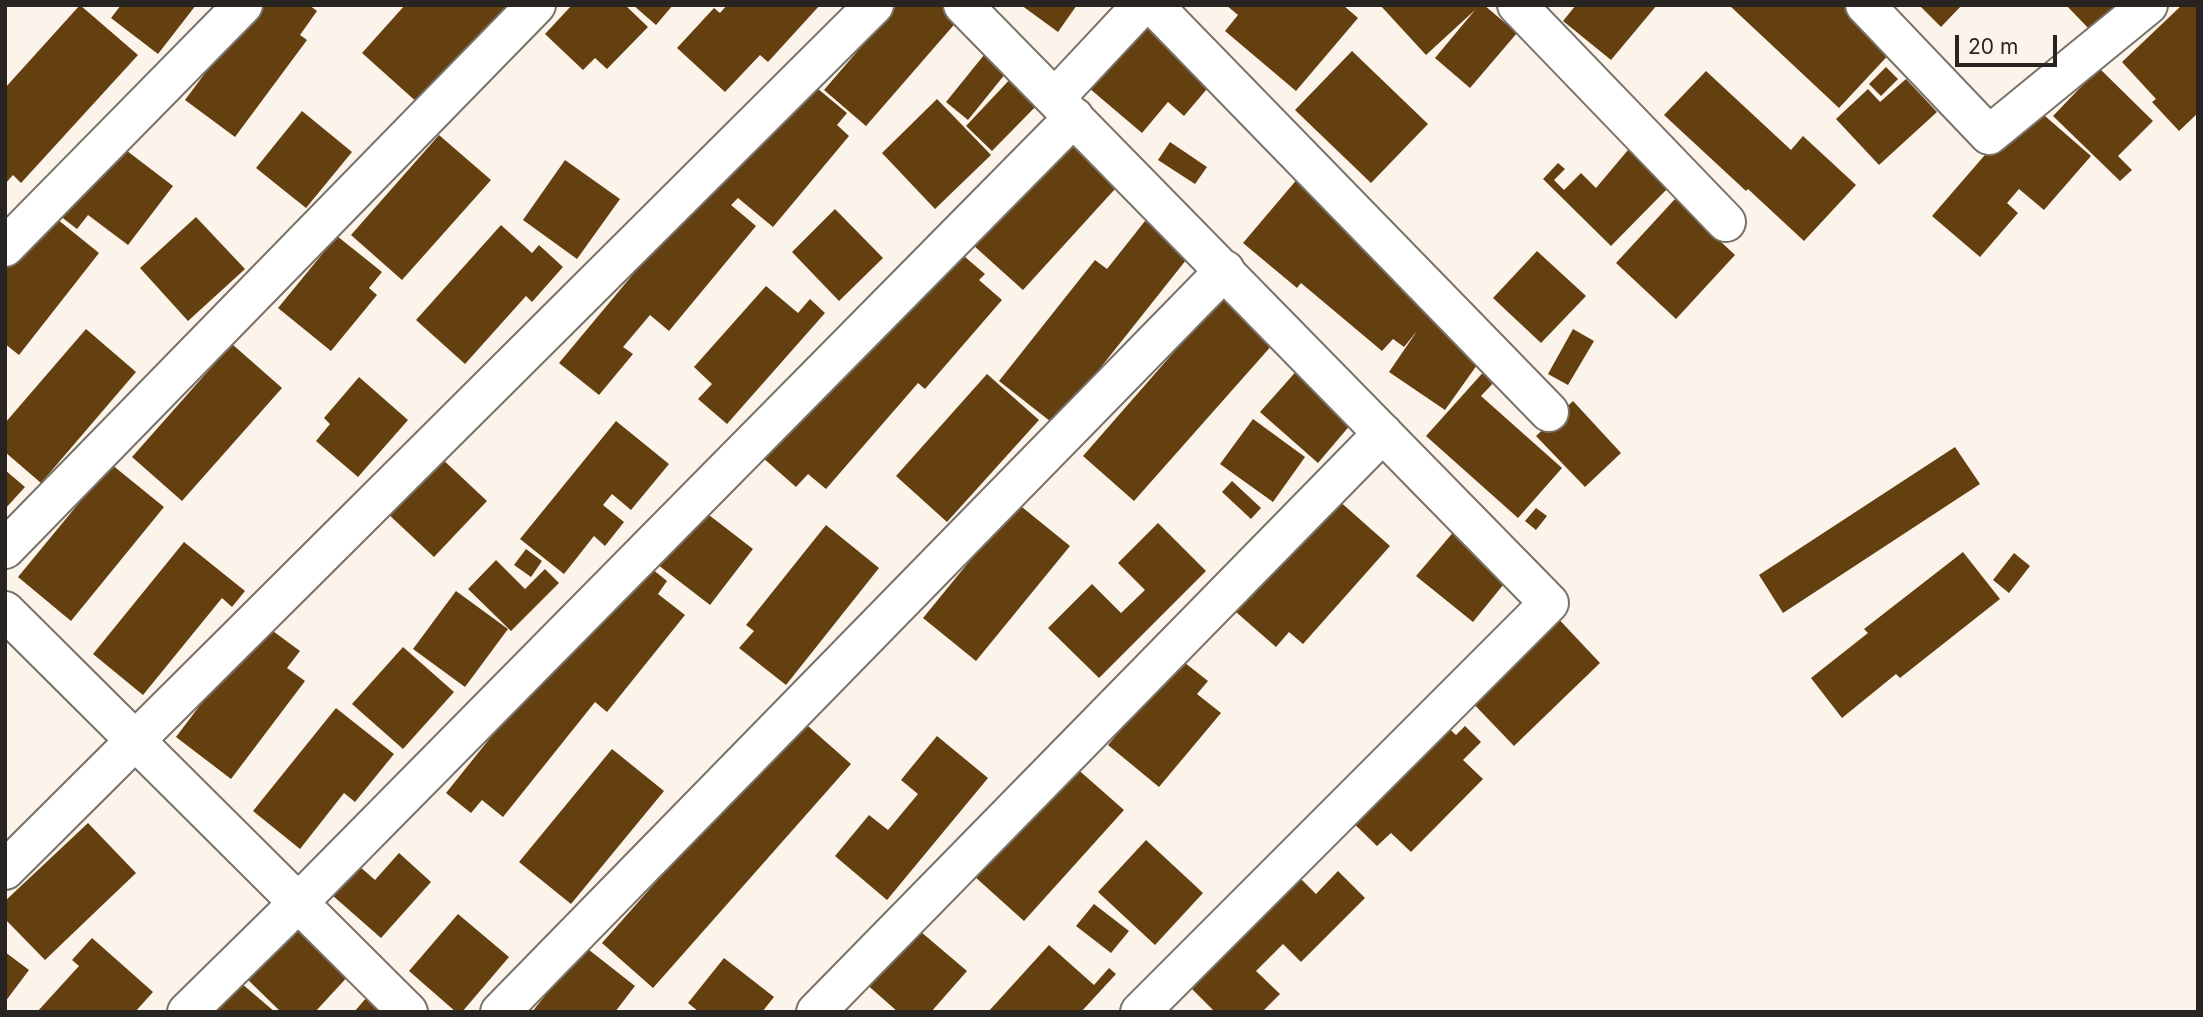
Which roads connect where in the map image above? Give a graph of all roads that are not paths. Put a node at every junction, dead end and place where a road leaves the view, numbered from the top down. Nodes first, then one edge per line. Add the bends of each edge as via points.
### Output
1 (243, 5) edge
2 (536, 5) edge
3 (874, 5) edge
4 (963, 5) edge
5 (1142, 5) edge
6 (1153, 5) edge
7 (1517, 5) edge
8 (1865, 5) edge
9 (2148, 5) edge
10 (1065, 107) junction
11 (1726, 222) dead end
12 (5, 247) edge
13 (1224, 270) junction
14 (1549, 412) dead end
15 (1383, 433) junction
16 (5, 549) edge
17 (5, 611) edge
18 (134, 739) junction
19 (5, 870) edge
20 (298, 903) junction
21 (187, 1012) edge
22 (408, 1012) edge
23 (500, 1012) edge
24 (816, 1012) edge
25 (1140, 1012) edge

1 - 12 street
2 - 16 street
3 - 18 street
4 - 10 street
5 - 10 street
6 - 14 street
7 - 11 street
8 - 9 street via 1989,135
10 - 13 street
10 - 20 street
13 - 15 street
13 - 23 street
15 - 24 street
15 - 25 street via 1549,603
17 - 18 street
18 - 19 street
18 - 20 street
20 - 21 street
20 - 22 street

